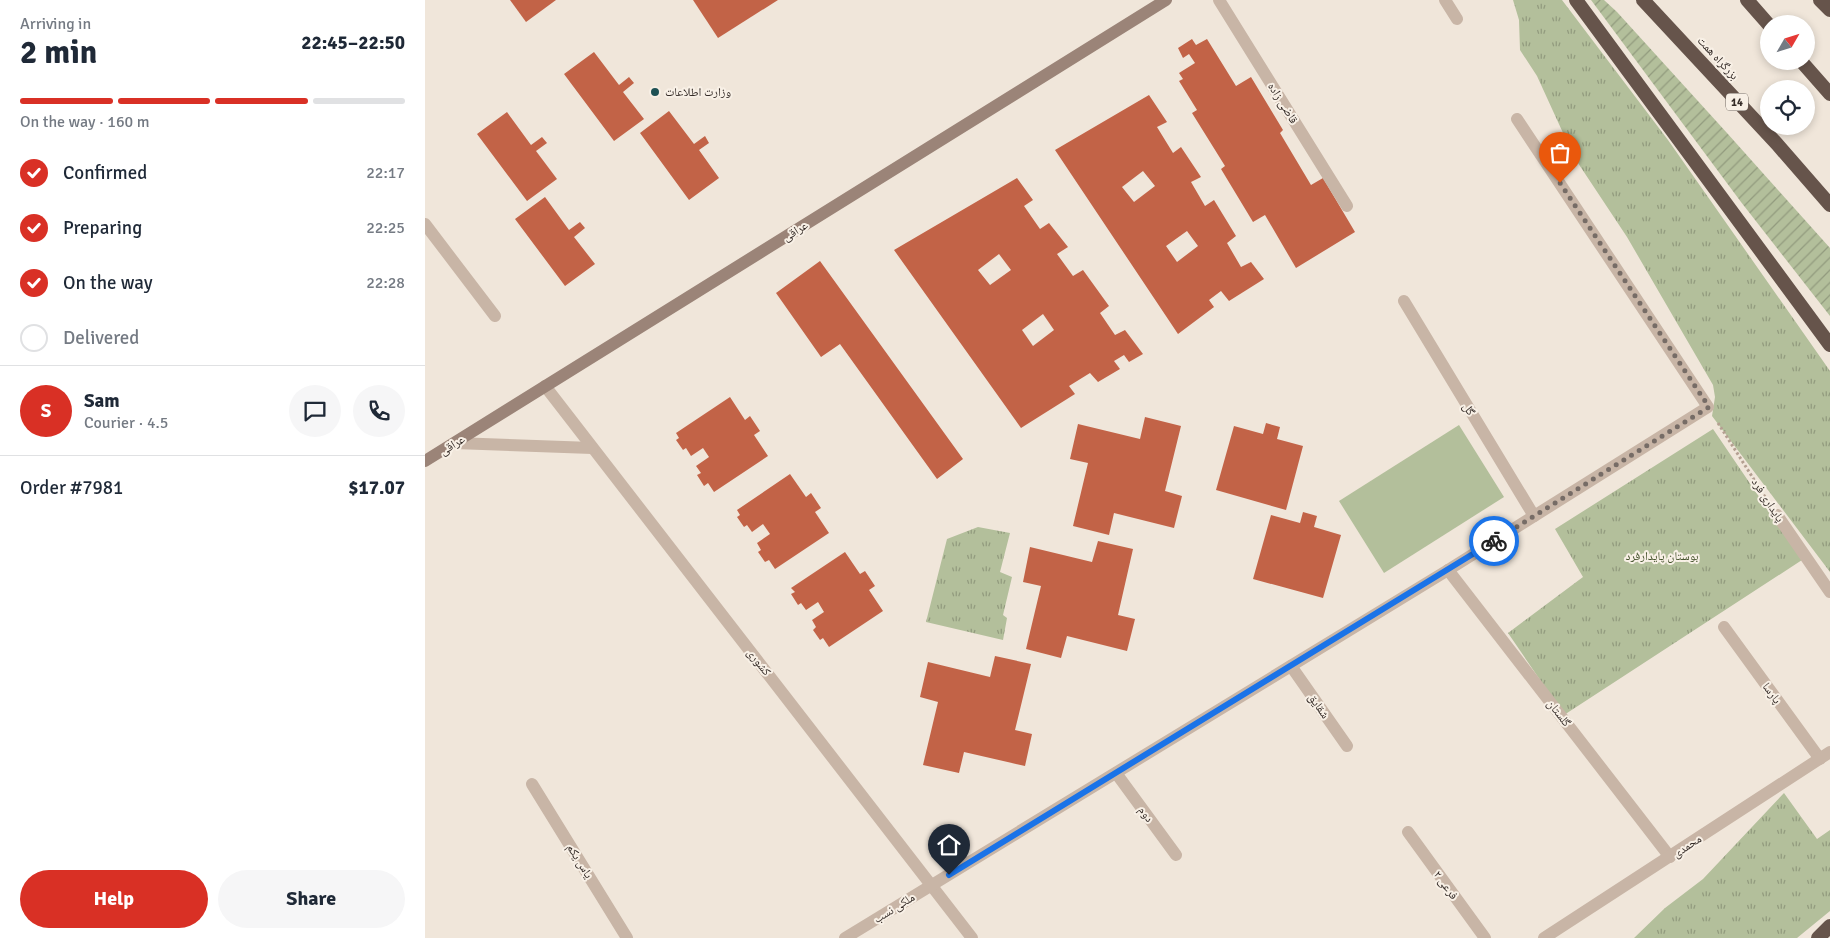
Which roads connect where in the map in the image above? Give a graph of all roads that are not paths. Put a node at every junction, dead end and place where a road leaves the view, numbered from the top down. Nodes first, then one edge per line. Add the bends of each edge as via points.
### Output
1 (1166, 0) edge
2 (1219, 0) edge
3 (1445, 0) edge
4 (1576, 0) edge
5 (1643, 0) edge
6 (1747, 0) edge
7 (1820, 0) edge
8 (1830, 10) edge
9 (1761, 15) edge
10 (1457, 19) dead end
11 (1809, 70) edge
12 (1830, 94) edge
13 (1517, 119) dead end
14 (1830, 205) edge
15 (1347, 206) dead end
16 (425, 224) edge
17 (1404, 301) dead end
18 (495, 316) dead end
19 (1830, 345) edge
20 (545, 386) junction
21 (455, 442) junction
22 (592, 448) junction
23 (425, 462) edge
24 (1777, 515) road end
25 (1534, 516) junction
26 (1448, 570) junction
27 (1830, 592) edge
28 (1724, 627) dead end
29 (1291, 666) junction
30 (1347, 746) dead end
31 (1825, 756) edge
32 (1116, 772) junction
33 (532, 784) dead end
34 (1407, 832) dead end
35 (1176, 855) dead end
36 (1670, 857) junction
37 (932, 885) junction
38 (1830, 926) edge
39 (627, 938) edge
40 (845, 938) edge
41 (972, 938) edge
42 (1485, 938) edge
43 (1544, 938) edge
44 (1818, 938) edge

1 - 20 main road, عراقی
2 - 15 street, قاضی زاده
3 - 10 street
4 - 19 highway
5 - 14 highway, بزرگراه همت / 14
6 - 9 highway
7 - 8 highway
11 - 12 highway
13 - 25 street, ملکی نسب via 1709,407
16 - 18 street
17 - 25 street, گل
20 - 21 main road, عراقی
20 - 22 street, کشوری
21 - 22 street
21 - 23 main road, عراقی
22 - 37 street, کشوری
24 - 27 street, پایداری فرد
25 - 26 street, ملکی نسب
26 - 29 street, ملکی نسب
26 - 36 street, گلستان
28 - 31 street, پارسا
29 - 30 street, شقایق
29 - 32 street, ملکی نسب
31 - 36 street, محمدی
32 - 35 street, دوم
32 - 37 street, ملکی نسب
33 - 39 street, یاس یکم
34 - 42 street, فرعی ۲
36 - 43 street, محمدی
37 - 40 street, ملکی نسب
37 - 41 street, کشوری
38 - 44 highway

